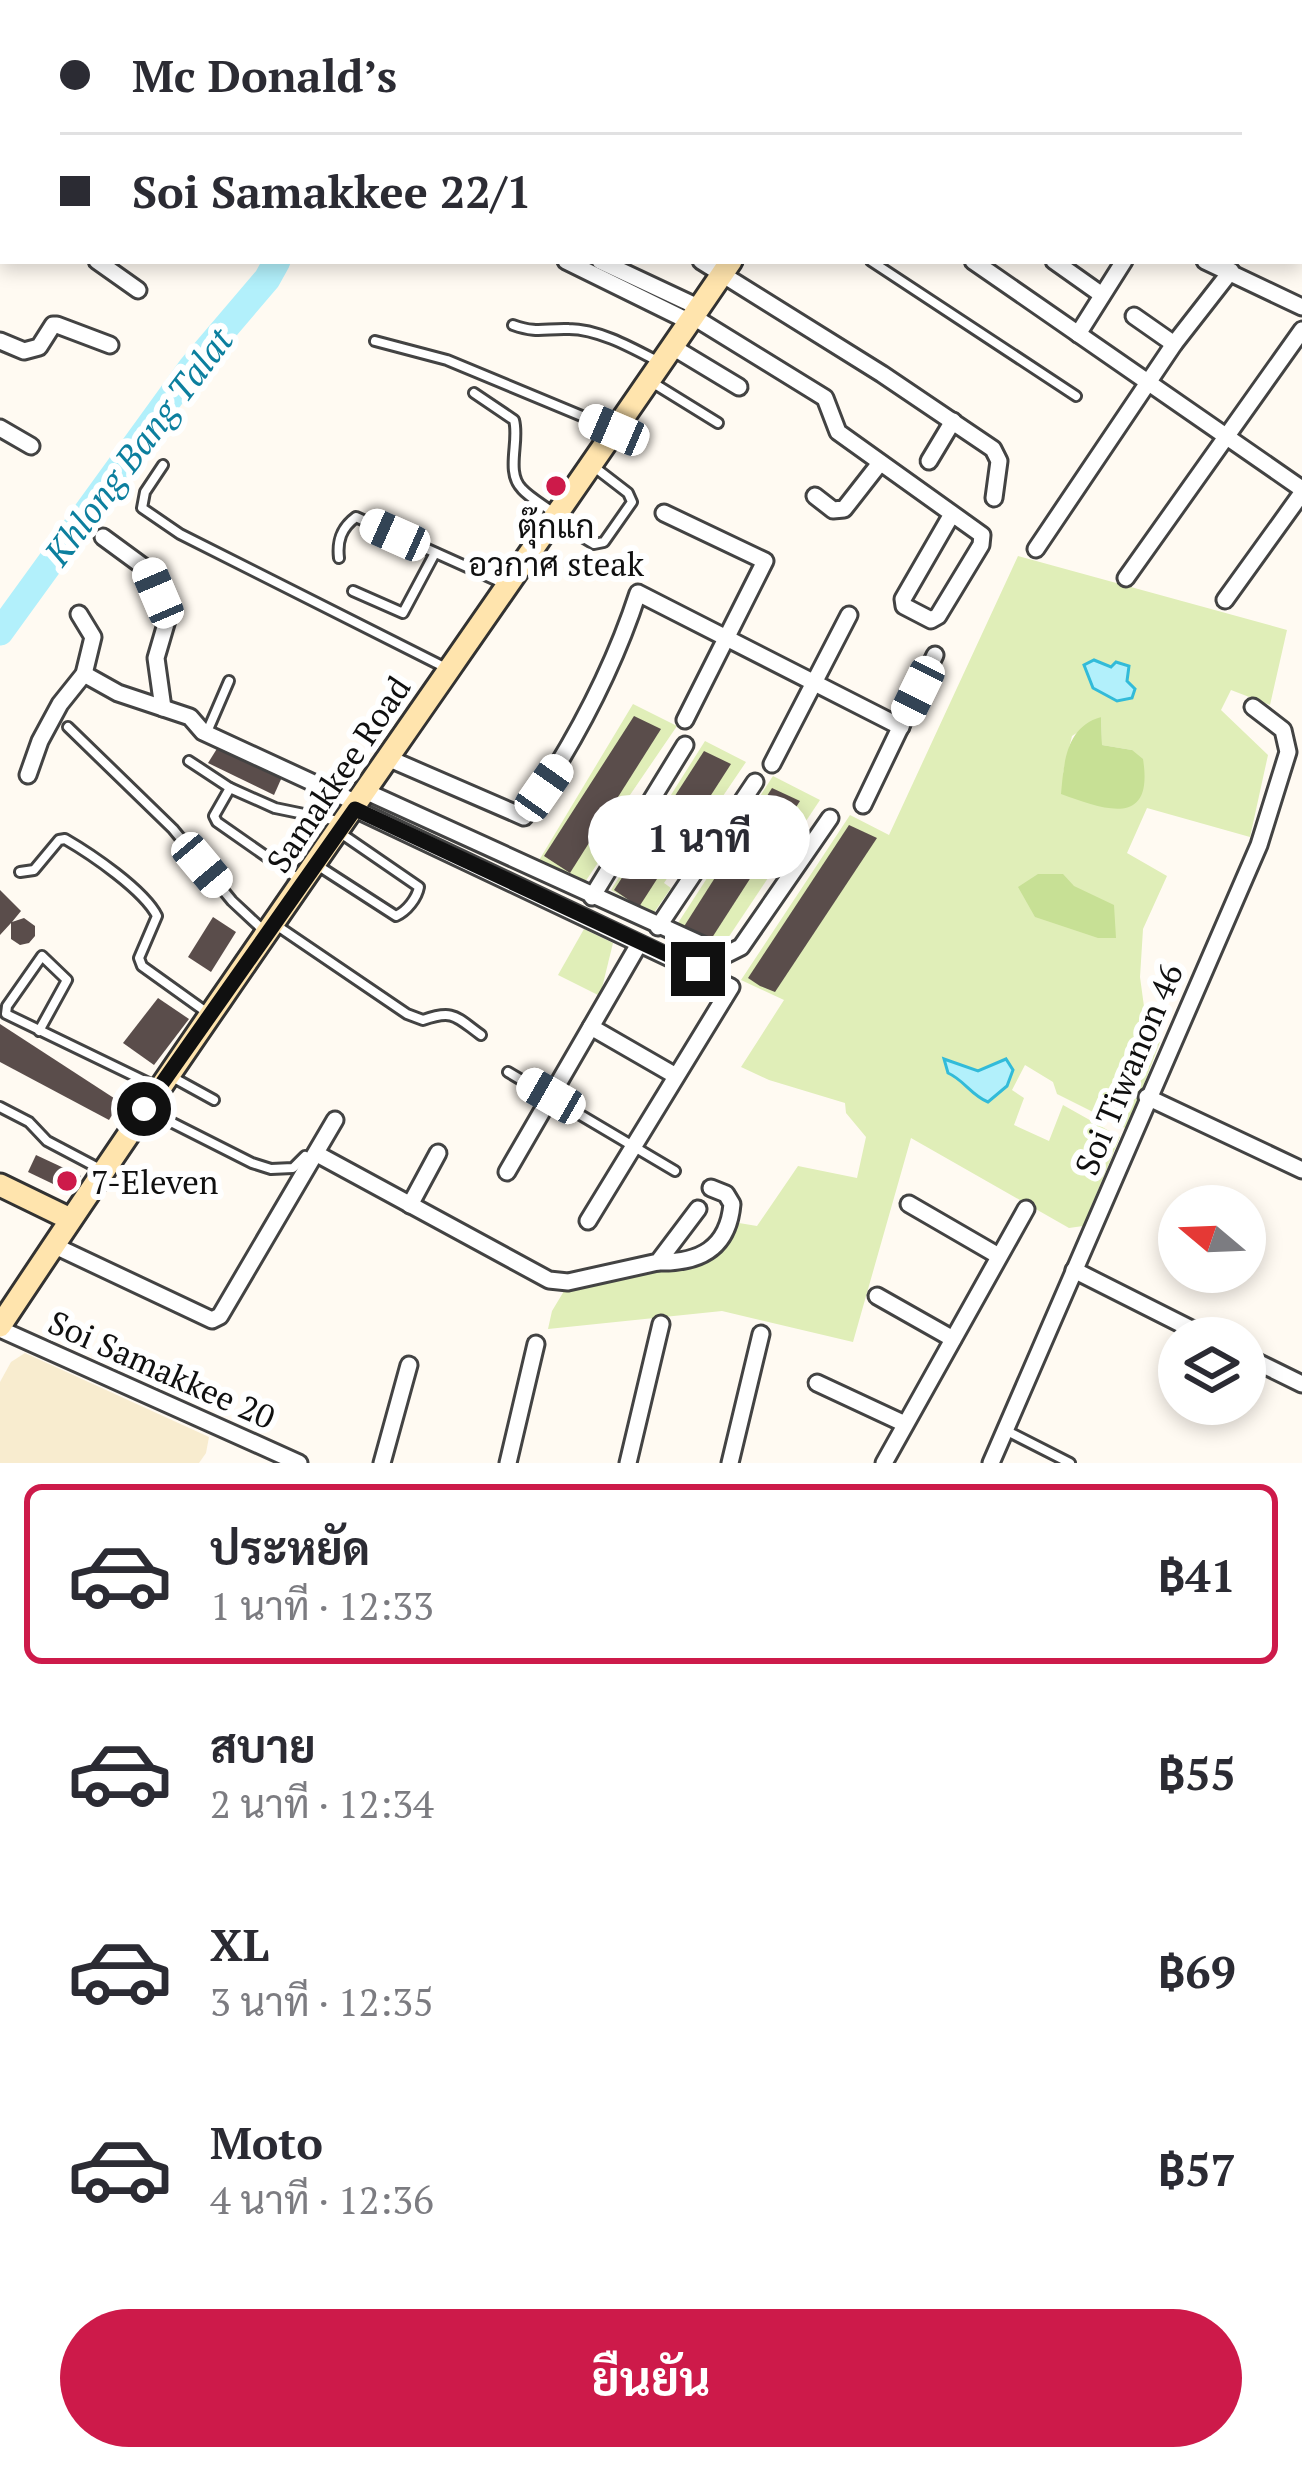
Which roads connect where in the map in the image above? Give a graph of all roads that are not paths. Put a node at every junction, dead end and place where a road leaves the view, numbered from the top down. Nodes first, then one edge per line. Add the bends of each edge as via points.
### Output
1 (101, 264) edge
2 (573, 264) edge
3 (605, 264) edge
4 (876, 264) edge
5 (977, 264) edge
6 (1009, 264) edge
7 (1058, 264) edge
8 (1122, 264) edge
9 (1212, 264) edge
10 (727, 268) edge
11 (1231, 272) junction
12 (999, 279) junction
13 (138, 290) dead end
14 (1102, 295) junction
15 (1302, 307) edge
16 (693, 315) junction
17 (1134, 316) dead end
18 (513, 325) dead end
19 (1302, 330) edge
20 (1078, 334) junction
21 (375, 340) dead end
22 (0, 341) edge
23 (1174, 344) junction
24 (110, 345) dead end
25 (660, 363) junction
26 (1148, 382) junction
27 (739, 388) dead end
28 (474, 393) dead end
29 (1076, 396) dead end
30 (953, 421) junction
31 (718, 423) dead end
32 (0, 428) edge
33 (614, 430) junction
34 (1226, 436) junction
35 (31, 446) dead end
36 (929, 460) dead end
37 (880, 463) junction
38 (591, 464) junction
39 (163, 465) dead end
40 (1302, 491) edge
41 (815, 496) dead end
42 (994, 498) dead end
43 (664, 513) dead end
44 (952, 514) junction
45 (555, 517) junction
46 (103, 537) dead end
47 (1036, 549) dead end
48 (435, 553) junction
49 (339, 558) dead end
50 (1126, 578) dead end
51 (507, 585) junction
52 (353, 591) dead end
53 (1225, 600) dead end
54 (79, 614) dead end
55 (849, 615) dead end
56 (726, 638) junction
57 (935, 656) dead end
58 (450, 669) junction
59 (84, 674) junction
60 (229, 681) dead end
61 (814, 682) junction
62 (1253, 707) dead end
63 (163, 708) junction
64 (685, 720) dead end
65 (68, 727) dead end
66 (901, 727) junction
67 (207, 734) junction
68 (686, 746) dead end
69 (390, 759) junction
70 (188, 761) dead end
71 (772, 764) dead end
72 (28, 775) dead end
73 (755, 782) dead end
74 (230, 788) junction
75 (863, 805) dead end
76 (353, 812) junction
77 (830, 818) dead end
78 (20, 872) dead end
79 (310, 874) junction
80 (592, 897) junction
81 (658, 927) junction
82 (271, 929) junction
83 (639, 944) junction
84 (211, 1015) junction
85 (591, 1027) junction
86 (39, 1030) junction
87 (481, 1035) dead end
88 (508, 1072) dead end
89 (676, 1076) junction
90 (163, 1081) junction
91 (551, 1096) junction
92 (1147, 1097) junction
93 (214, 1100) dead end
94 (0, 1107) edge
95 (144, 1109) junction
96 (335, 1120) dead end
97 (633, 1145) junction
98 (438, 1153) dead end
99 (311, 1155) junction
100 (103, 1170) junction
101 (675, 1171) dead end
102 (1302, 1171) edge
103 (507, 1172) dead end
104 (0, 1185) edge
105 (711, 1188) dead end
106 (910, 1204) dead end
107 (410, 1205) junction
108 (698, 1209) dead end
109 (1026, 1209) dead end
110 (70, 1219) junction
111 (588, 1221) dead end
112 (53, 1245) junction
113 (997, 1255) junction
114 (658, 1262) junction
115 (1074, 1270) junction
116 (877, 1296) dead end
117 (1167, 1317) edge
118 (661, 1324) dead end
119 (0, 1328) edge
120 (760, 1334) dead end
121 (953, 1339) junction
122 (536, 1344) dead end
123 (410, 1365) dead end
124 (1266, 1366) edge
125 (818, 1383) dead end
126 (1302, 1384) edge
127 (905, 1424) junction
128 (1007, 1430) junction
129 (299, 1463) edge
130 (382, 1463) edge
131 (508, 1463) edge
132 (628, 1463) edge
133 (730, 1463) edge
134 (884, 1463) edge
135 (991, 1463) edge
136 (1070, 1463) edge

1 - 13 street
2 - 16 street
3 - 16 street
4 - 29 lane
5 - 12 street
6 - 12 street
7 - 14 street
8 - 14 street
9 - 11 street
10 - 16 main road, Samakkee Road
10 - 30 street
11 - 15 street
11 - 23 street
12 - 20 street
14 - 20 street
16 - 25 main road, Samakkee Road
16 - 37 street via 825,398 838,432
17 - 23 street
18 - 25 lane via 537,333 572,328
19 - 34 street
20 - 26 street
21 - 33 lane via 435,355
22 - 24 street via 24,351 39,347 57,325
23 - 26 street
25 - 27 street
25 - 31 lane
25 - 33 main road, Samakkee Road
26 - 34 street
26 - 47 street
28 - 45 lane via 514,420 514,476
30 - 36 street
30 - 42 street via 996,454
32 - 35 street
33 - 38 main road, Samakkee Road
34 - 40 street
34 - 50 street
37 - 41 street via 844,509
37 - 44 street
38 - 45 main road, Samakkee Road
38 - 45 lane via 632,502 604,542 594,544
39 - 58 lane via 142,508
40 - 53 street
43 - 56 street via 765,561
44 - 44 street via 982,539 932,620 903,599
45 - 51 main road, Samakkee Road
46 - 63 street via 148,570 168,617 156,658
48 - 49 lane via 356,518 337,543
48 - 51 lane
48 - 52 lane via 403,613
51 - 58 main road, Samakkee Road
54 - 59 street via 93,637
55 - 61 street
56 - 61 street
56 - 64 street
56 - 69 street via 638,593 563,760 524,817
57 - 66 street
58 - 69 main road, Samakkee Road
59 - 63 street
59 - 72 street via 60,704
60 - 67 lane
61 - 66 street
61 - 71 street
62 - 92 street, Soi Tiwanon 46 via 1283,730 1288,752 1252,863
63 - 67 street
65 - 82 lane via 173,829 232,901
66 - 75 street
67 - 76 street
68 - 80 street
69 - 76 main road, Samakkee Road
70 - 74 lane
73 - 81 street
74 - 76 lane via 275,808
74 - 79 lane via 214,819
76 - 79 main road, Samakkee Road
76 - 79 lane via 419,887 404,913
76 - 80 street
76 - 83 street
77 - 81 street via 742,947 725,955
78 - 84 lane via 34,870 65,839 105,867 157,916 142,966
79 - 82 main road, Samakkee Road
80 - 81 street
82 - 84 main road, Samakkee Road
82 - 87 lane via 407,1014 452,1014
83 - 85 street
83 - 89 street via 731,987
84 - 90 main road, Samakkee Road
85 - 89 street
85 - 91 street
86 - 86 lane via 5,1010 42,956 68,980
86 - 90 lane
88 - 91 lane
89 - 97 street
90 - 93 lane
90 - 95 main road, Samakkee Road
91 - 97 lane
91 - 103 street
92 - 102 street
92 - 115 street, Soi Tiwanon 46
94 - 100 lane
95 - 99 lane via 271,1169 293,1168
95 - 100 main road, Samakkee Road
96 - 99 street
97 - 101 lane
97 - 111 street
98 - 107 street
99 - 107 street
99 - 112 street via 225,1311 212,1320
100 - 110 main road, Samakkee Road
104 - 110 main road
105 - 114 street via 732,1204 718,1245 694,1260
106 - 113 street
107 - 114 street via 549,1280
108 - 114 street
109 - 113 street
110 - 112 main road, Samakkee Road
112 - 119 main road, Samakkee Road
113 - 121 street
115 - 117 street
115 - 128 street, Soi Tiwanon 46
116 - 121 street
118 - 132 street
119 - 129 street, Soi Samakkee 20
120 - 133 street
121 - 127 street
122 - 131 street
123 - 130 street
124 - 126 street
125 - 127 street
127 - 134 street
128 - 135 street, Soi Tiwanon 46
128 - 136 lane

